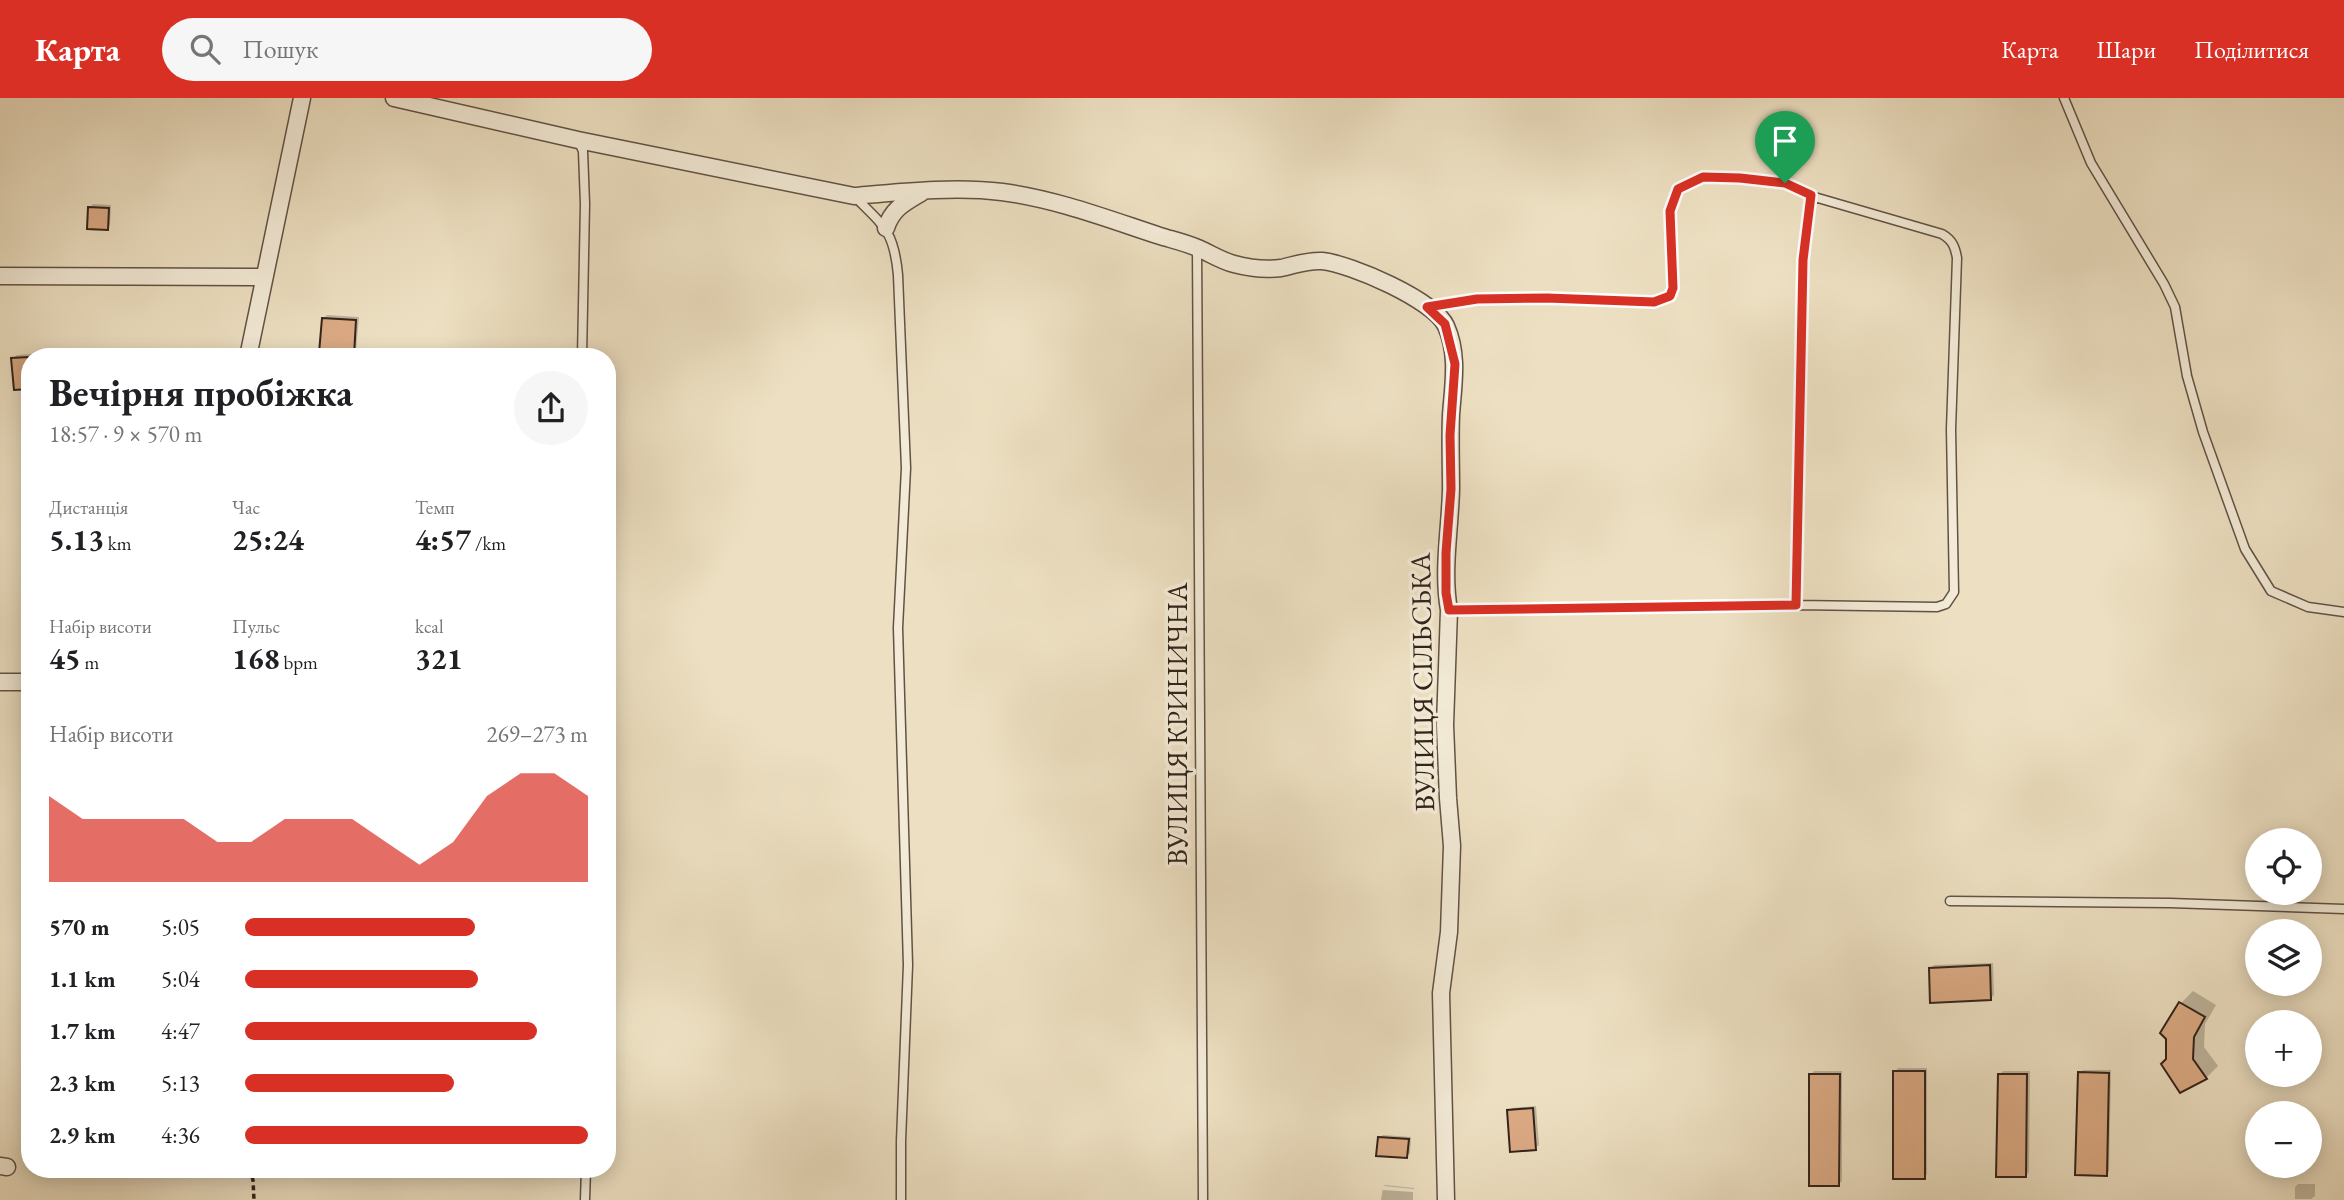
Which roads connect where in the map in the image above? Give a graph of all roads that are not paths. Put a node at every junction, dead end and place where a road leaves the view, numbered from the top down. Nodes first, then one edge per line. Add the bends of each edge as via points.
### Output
1 (302, 98) edge
2 (394, 98) edge
3 (2064, 98) edge
4 (578, 140) junction
5 (923, 192) junction
6 (1811, 195) junction
7 (854, 196) junction
8 (886, 228) junction
9 (1197, 247) junction
10 (0, 276) edge
11 (264, 277) junction
12 (1427, 307) junction
13 (250, 348) edge
14 (582, 348) edge
15 (1796, 605) junction
16 (1449, 610) junction
17 (2344, 612) edge
18 (0, 682) edge
19 (21, 682) edge
20 (1950, 901) dead end
21 (2344, 909) edge
22 (586, 1178) edge
23 (585, 1200) edge
24 (901, 1200) edge
25 (1203, 1200) edge
26 (1446, 1200) edge

1 - 11 street
2 - 4 street, ВУЛИЦЯ СІЛЬСЬКА
3 - 17 lane via 2091,163 2175,307 2203,432 2245,549 2271,591 2308,607
4 - 7 street, ВУЛИЦЯ СІЛЬСЬКА
4 - 14 lane via 583,151
5 - 7 street, ВУЛИЦЯ СІЛЬСЬКА
5 - 8 street via 891,214
5 - 9 street, ВУЛИЦЯ СІЛЬСЬКА via 1001,192
6 - 12 lane via 1785,183 1740,178 1703,177 1678,189 1670,211 1673,288 1670,296 1654,302 1477,299
6 - 15 lane via 1803,260
6 - 15 lane via 1941,234 1955,247 1954,592 1946,604 1937,607
7 - 8 lane
8 - 24 lane via 896,251 906,468 898,628 908,965
9 - 12 street, ВУЛИЦЯ СІЛЬСЬКА via 1230,263 1257,269 1309,261 1344,265
9 - 25 lane, ВУЛИЦЯ КРИНИЧНА
10 - 11 street
11 - 13 street
12 - 16 street, ВУЛИЦЯ СІЛЬСЬКА via 1445,324 1455,364 1446,553
15 - 16 lane
16 - 26 street, ВУЛИЦЯ СІЛЬСЬКА via 1445,725 1452,846 1441,993
18 - 19 street
20 - 21 lane
22 - 23 lane

